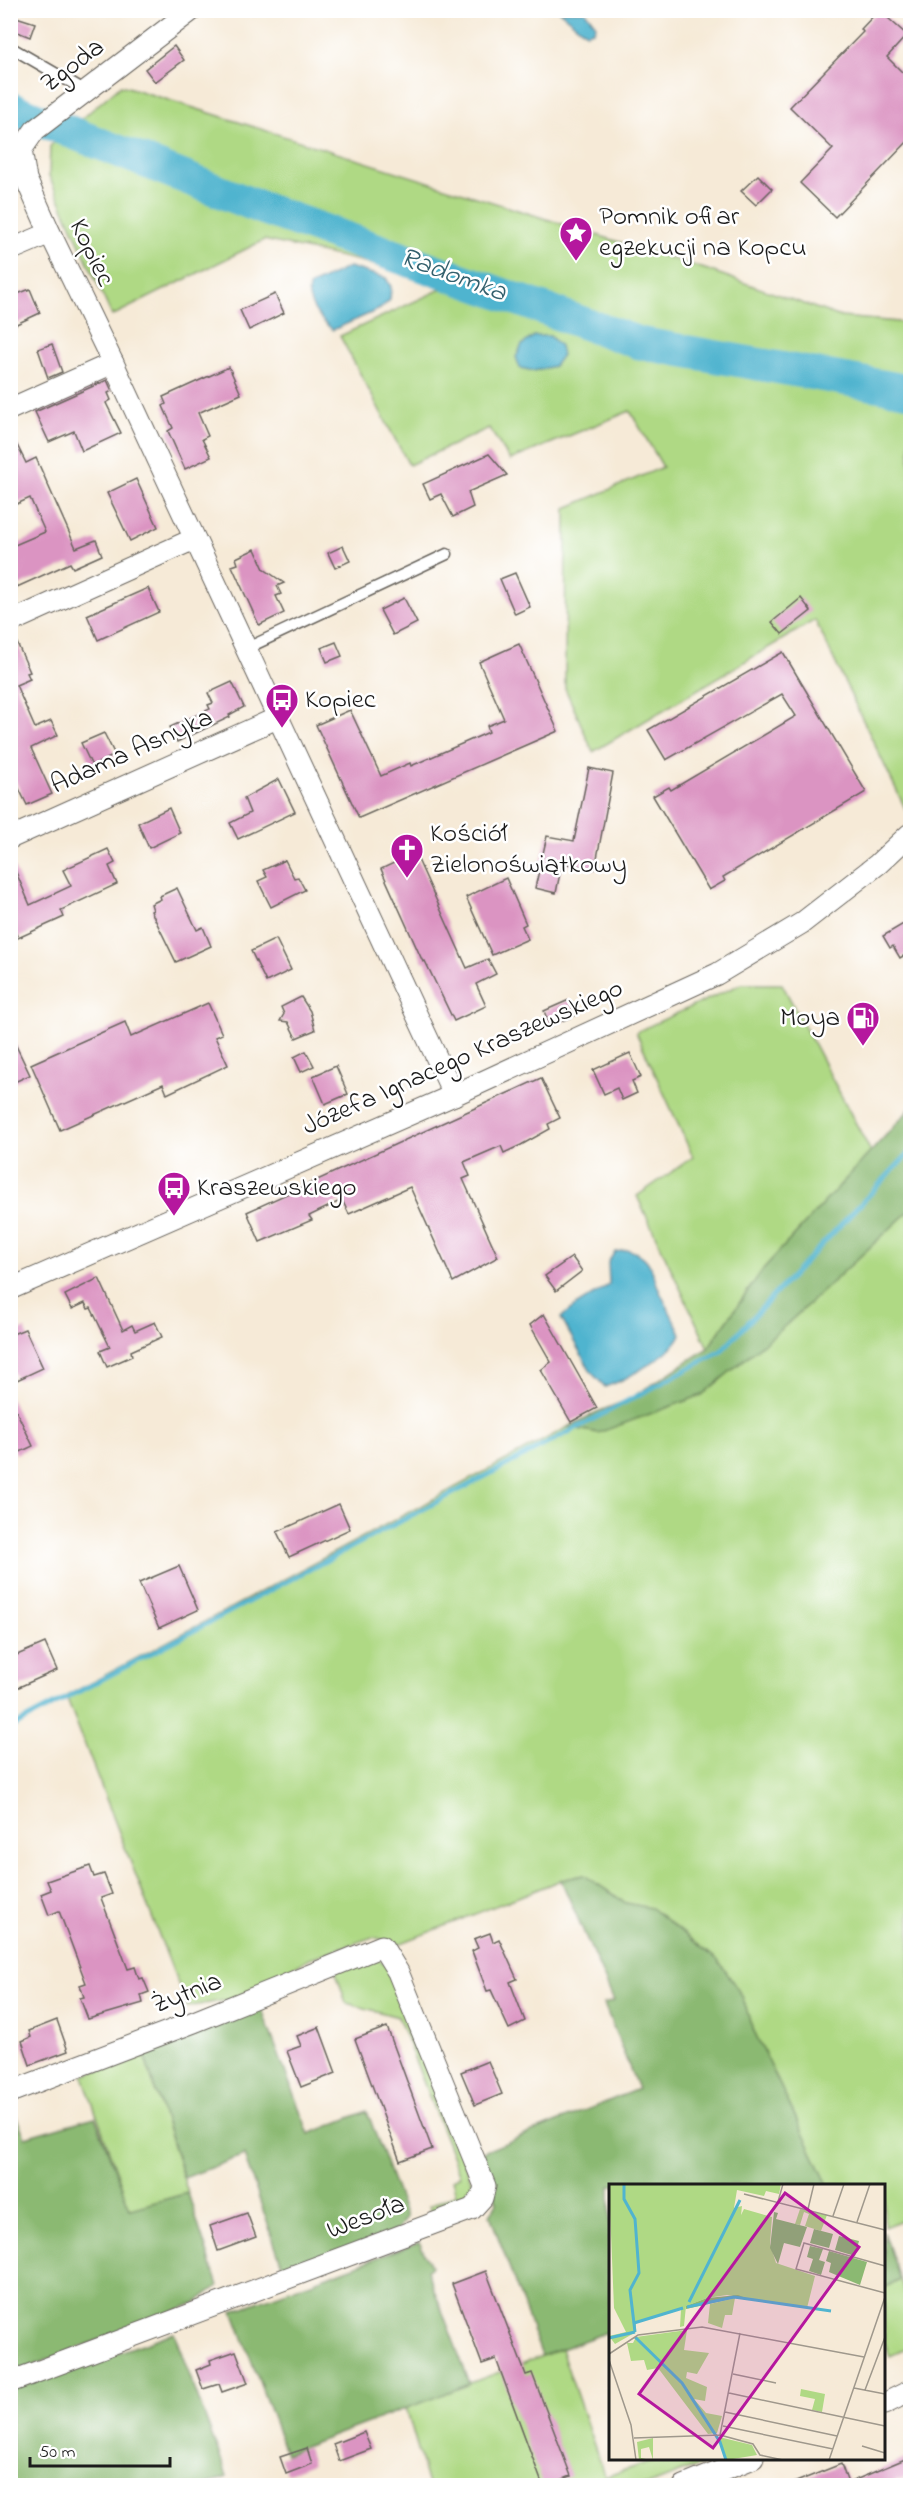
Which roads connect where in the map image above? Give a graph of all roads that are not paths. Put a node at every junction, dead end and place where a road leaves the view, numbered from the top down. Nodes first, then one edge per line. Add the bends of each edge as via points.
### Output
1 (192, 10) edge
2 (10, 47) edge
3 (86, 91) junction
4 (16, 149) edge
5 (50, 233) junction
6 (10, 250) edge
7 (113, 363) junction
8 (10, 409) edge
9 (194, 539) junction
10 (447, 554) dead end
11 (10, 621) edge
12 (245, 649) junction
13 (277, 718) junction
14 (910, 834) edge
15 (10, 837) edge
16 (454, 1095) junction
17 (10, 1289) edge
18 (382, 1946) joint
19 (10, 2092) edge
20 (10, 2382) edge
21 (910, 2391) edge
22 (885, 2404) edge
23 (748, 2460) edge
24 (684, 2486) edge

1 - 3 street, Zgoda
2 - 3 lane
3 - 4 street, Zgoda
4 - 5 street, Kopiec
5 - 6 street
5 - 7 street, Kopiec
7 - 8 street
7 - 9 street, Kopiec
9 - 11 street
9 - 12 street, Kopiec
10 - 12 lane
12 - 13 street, Kopiec
13 - 15 street, Adama Asnyka
13 - 16 street, Kopiec
14 - 16 street, Józefa Ignacego Kraszewskiego via 838,896 759,951 679,993
16 - 17 street, Józefa Ignacego Kraszewskiego
18 - 19 street, Żytnia
18 - 20 street, Wesoła via 398,1972 485,2186 482,2198 472,2209
21 - 22 street
23 - 24 street

